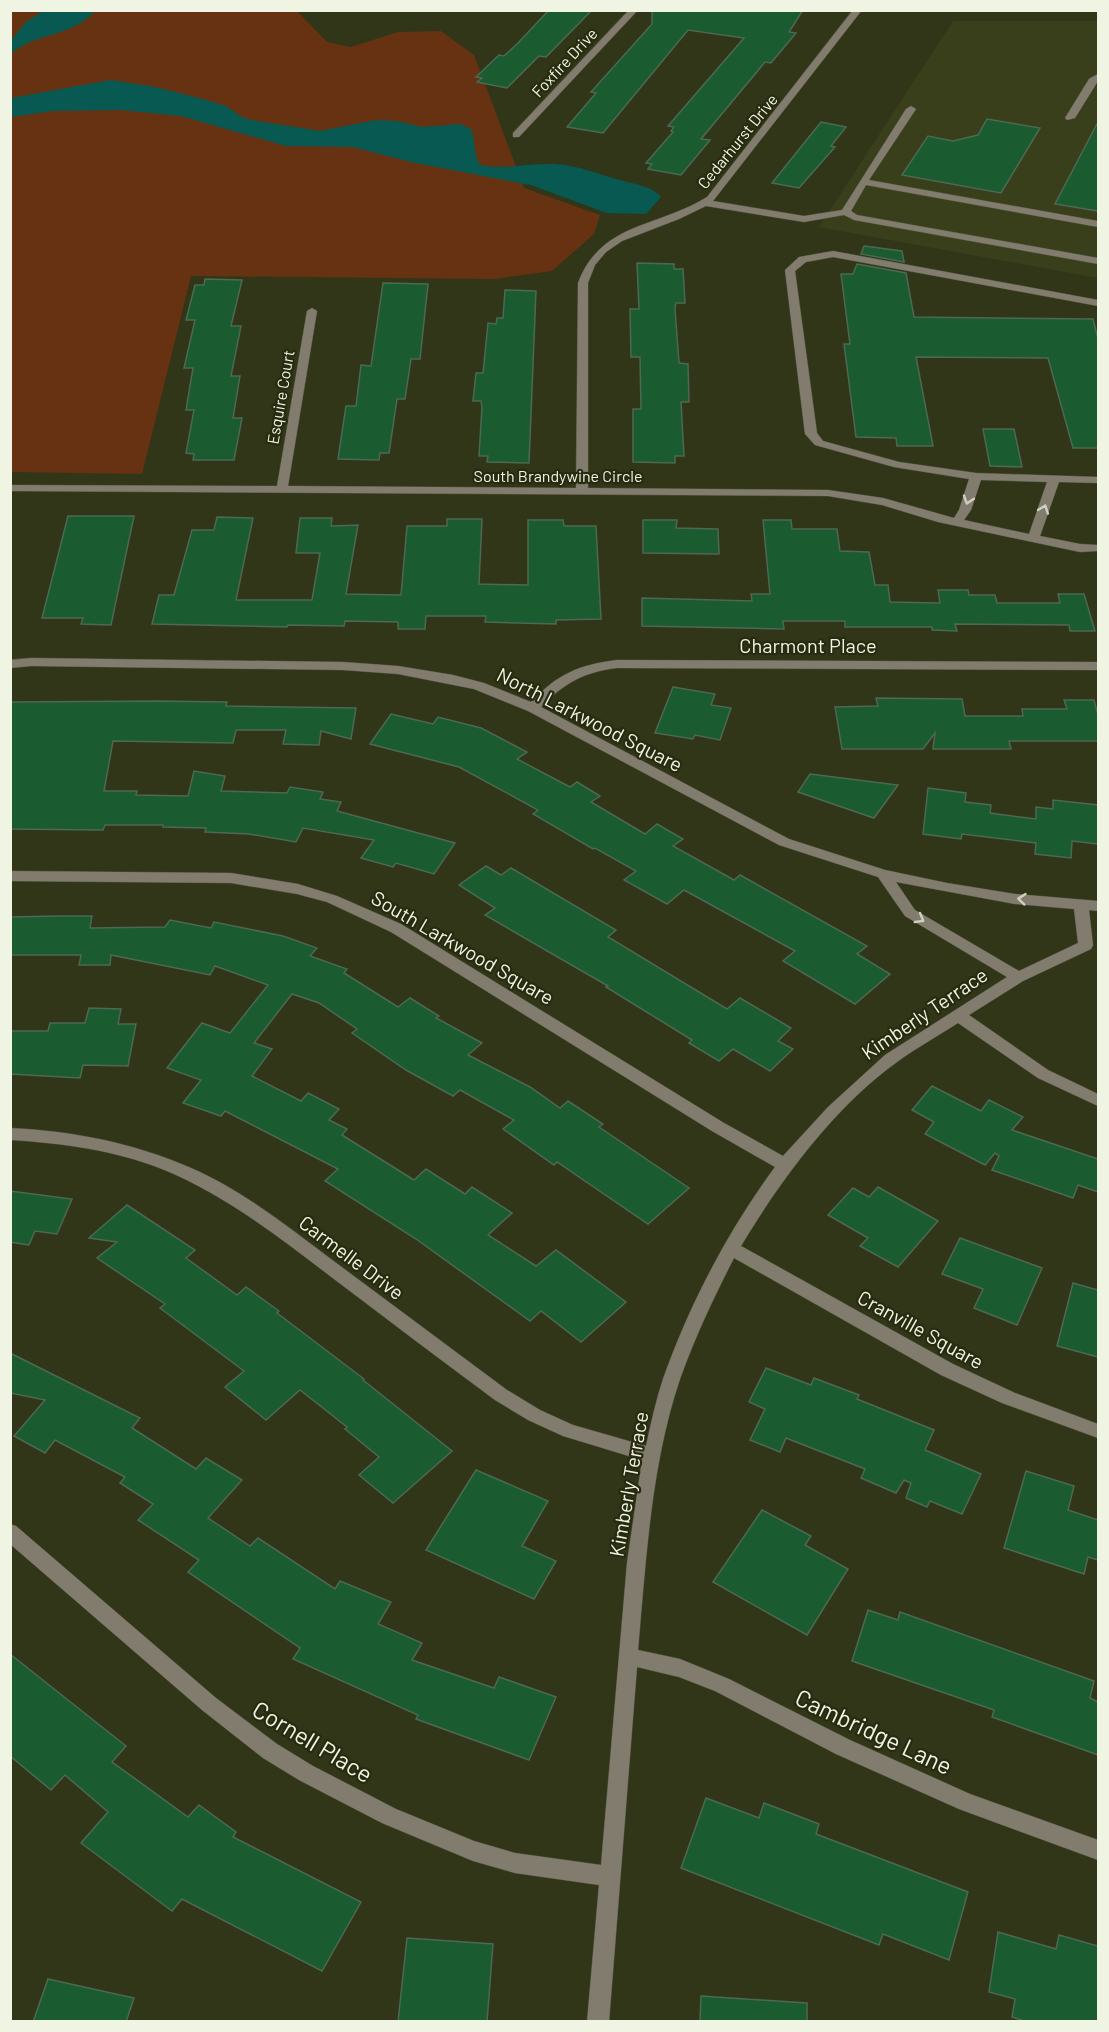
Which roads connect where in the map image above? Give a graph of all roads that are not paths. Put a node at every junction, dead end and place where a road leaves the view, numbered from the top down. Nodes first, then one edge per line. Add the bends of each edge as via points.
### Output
1 (634, 10) edge
2 (858, 10) edge
3 (1098, 77) edge
4 (911, 109) dead end
5 (1070, 118) dead end
6 (516, 135) dead end
7 (863, 182) junction
8 (706, 203) junction
9 (846, 212) junction
10 (1098, 224) edge
11 (1098, 261) edge
12 (1098, 303) edge
13 (312, 311) dead end
14 (976, 476) junction
15 (1054, 479) junction
16 (1098, 480) edge
17 (10, 488) edge
18 (282, 489) junction
19 (582, 491) junction
20 (957, 522) junction
21 (1033, 538) junction
22 (1098, 548) edge
23 (10, 664) edge
24 (1098, 666) edge
25 (533, 708) junction
26 (883, 874) junction
27 (10, 876) edge
28 (1090, 905) edge
29 (1018, 977) junction
30 (958, 1015) junction
31 (1098, 1100) edge
32 (10, 1134) edge
33 (785, 1165) junction
34 (731, 1248) junction
35 (1098, 1431) edge
36 (652, 1455) junction
37 (10, 1532) edge
38 (628, 1656) junction
39 (1098, 1850) edge
40 (610, 1876) junction
41 (598, 2022) edge

1 - 6 street, Foxfire Drive
2 - 8 street, Cedarhurst Drive
3 - 5 street
4 - 7 street
7 - 9 street
7 - 10 street
8 - 9 street via 804,219
8 - 19 street, Cedarhurst Drive via 614,241 599,252 585,272
9 - 11 street via 854,217
12 - 14 street via 833,254 803,259 790,270 811,434 819,443 898,465
13 - 18 street, Esquire Court
14 - 15 street
14 -> 20 street
15 - 16 street
21 -> 15 street
17 - 18 street, South Brandywine Circle
18 - 19 street, South Brandywine Circle
19 - 20 street, South Brandywine Circle via 828,494 883,502
20 - 21 street, South Brandywine Circle
21 - 22 street, South Brandywine Circle
23 - 25 street, North Larkwood Square via 342,666 398,670 479,686
24 - 25 street, Charmont Place via 617,664 587,667 566,677
25 - 26 street, North Larkwood Square via 784,842
28 -> 26 street, North Larkwood Square via 947,888
26 -> 29 street via 910,913
27 - 33 street, South Larkwood Square via 231,878 332,899 396,928
28 - 29 street, Kimberly Terrace via 1086,945
29 - 30 street, Kimberly Terrace
30 - 31 street via 1043,1074
30 - 33 street, Kimberly Terrace via 890,1059 861,1084
32 - 36 street, Carmelle Drive via 63,1137 125,1150 213,1186 271,1223 501,1395 569,1431
33 - 34 street, Kimberly Terrace
34 - 35 street, Cranville Square via 978,1385
34 - 36 street, Kimberly Terrace via 695,1318 671,1381
36 - 38 street, Kimberly Terrace via 636,1563
37 - 40 street, Cornell Place via 209,1704 306,1773 389,1816 474,1851 515,1863
38 - 39 street, Cambridge Lane via 680,1668 722,1685 843,1747 966,1802
38 - 40 street, Kimberly Terrace
40 - 41 street, Kimberly Terrace

